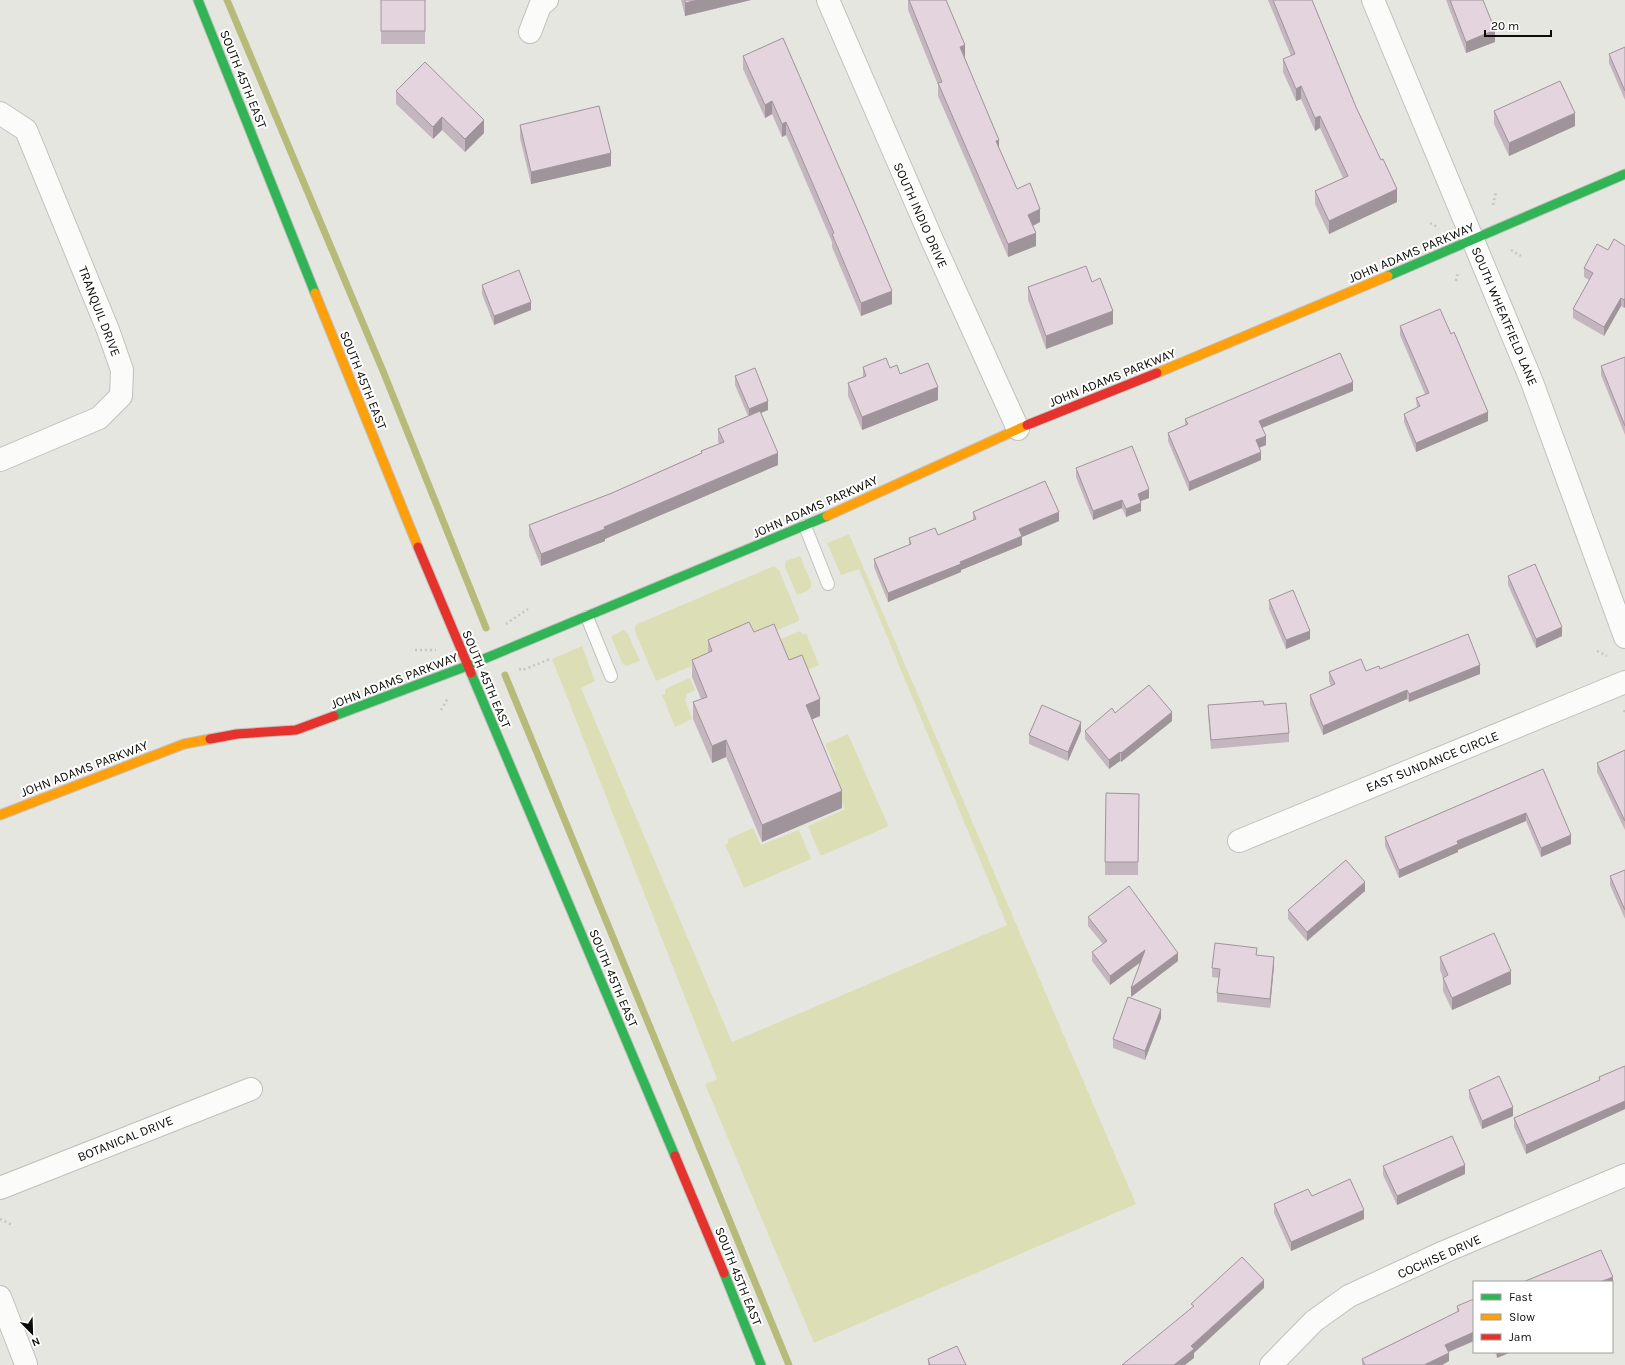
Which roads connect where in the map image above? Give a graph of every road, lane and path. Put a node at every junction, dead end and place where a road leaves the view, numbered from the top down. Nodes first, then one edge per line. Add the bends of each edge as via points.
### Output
1 (198, 0) edge
2 (547, 0) edge
3 (828, 0) edge
4 (1373, 0) edge
5 (530, 32) dead end
6 (0, 113) edge
7 (1625, 174) edge
8 (1496, 192) dead end
9 (1492, 206) dead end
10 (1430, 223) dead end
11 (1439, 228) dead end
12 (1473, 240) junction
13 (1511, 250) dead end
14 (1521, 256) dead end
15 (1458, 272) dead end
16 (1456, 281) dead end
17 (1018, 429) junction
18 (0, 460) edge
19 (805, 526) junction
20 (828, 584) dead end
21 (528, 609) dead end
22 (586, 617) junction
23 (503, 626) dead end
24 (1625, 637) edge
25 (414, 650) dead end
26 (436, 650) dead end
27 (1597, 650) dead end
28 (1607, 656) dead end
29 (467, 666) junction
30 (611, 676) dead end
31 (1625, 682) edge
32 (451, 693) dead end
33 (441, 710) dead end
34 (0, 815) edge
35 (1239, 841) dead end
36 (251, 1089) dead end
37 (1625, 1175) edge
38 (0, 1188) edge
39 (0, 1219) edge
40 (12, 1225) dead end
41 (0, 1297) edge
42 (26, 1364) dead end
43 (761, 1365) edge
44 (1271, 1365) edge

1 - 29 street, SOUTH 45TH EAST via 378,451
2 - 5 street via 540,6
3 - 17 street, SOUTH INDIO DRIVE via 932,242
4 - 12 street, SOUTH WHEATFIELD LANE
6 - 18 street, TRANQUIL DRIVE via 26,130 122,370 120,396 99,418
7 - 12 street, JOHN ADAMS PARKWAY
8 - 9 path
10 - 11 path
12 - 17 street, JOHN ADAMS PARKWAY via 1118,390
12 - 24 street, SOUTH WHEATFIELD LANE via 1532,382
13 - 14 path
15 - 16 path
17 - 19 street, JOHN ADAMS PARKWAY
19 - 20 lane
19 - 22 street, JOHN ADAMS PARKWAY
21 - 23 path
22 - 29 street, JOHN ADAMS PARKWAY
22 - 30 lane
25 - 26 path
27 - 28 path
29 - 34 street, JOHN ADAMS PARKWAY via 296,730 237,734 184,744
29 - 43 street, SOUTH 45TH EAST via 653,1103
31 - 35 street, EAST SUNDANCE CIRCLE
32 - 33 path
36 - 38 street, BOTANICAL DRIVE
37 - 44 street, COCHISE DRIVE via 1444,1252 1349,1296 1314,1321
39 - 40 path
41 - 42 street

